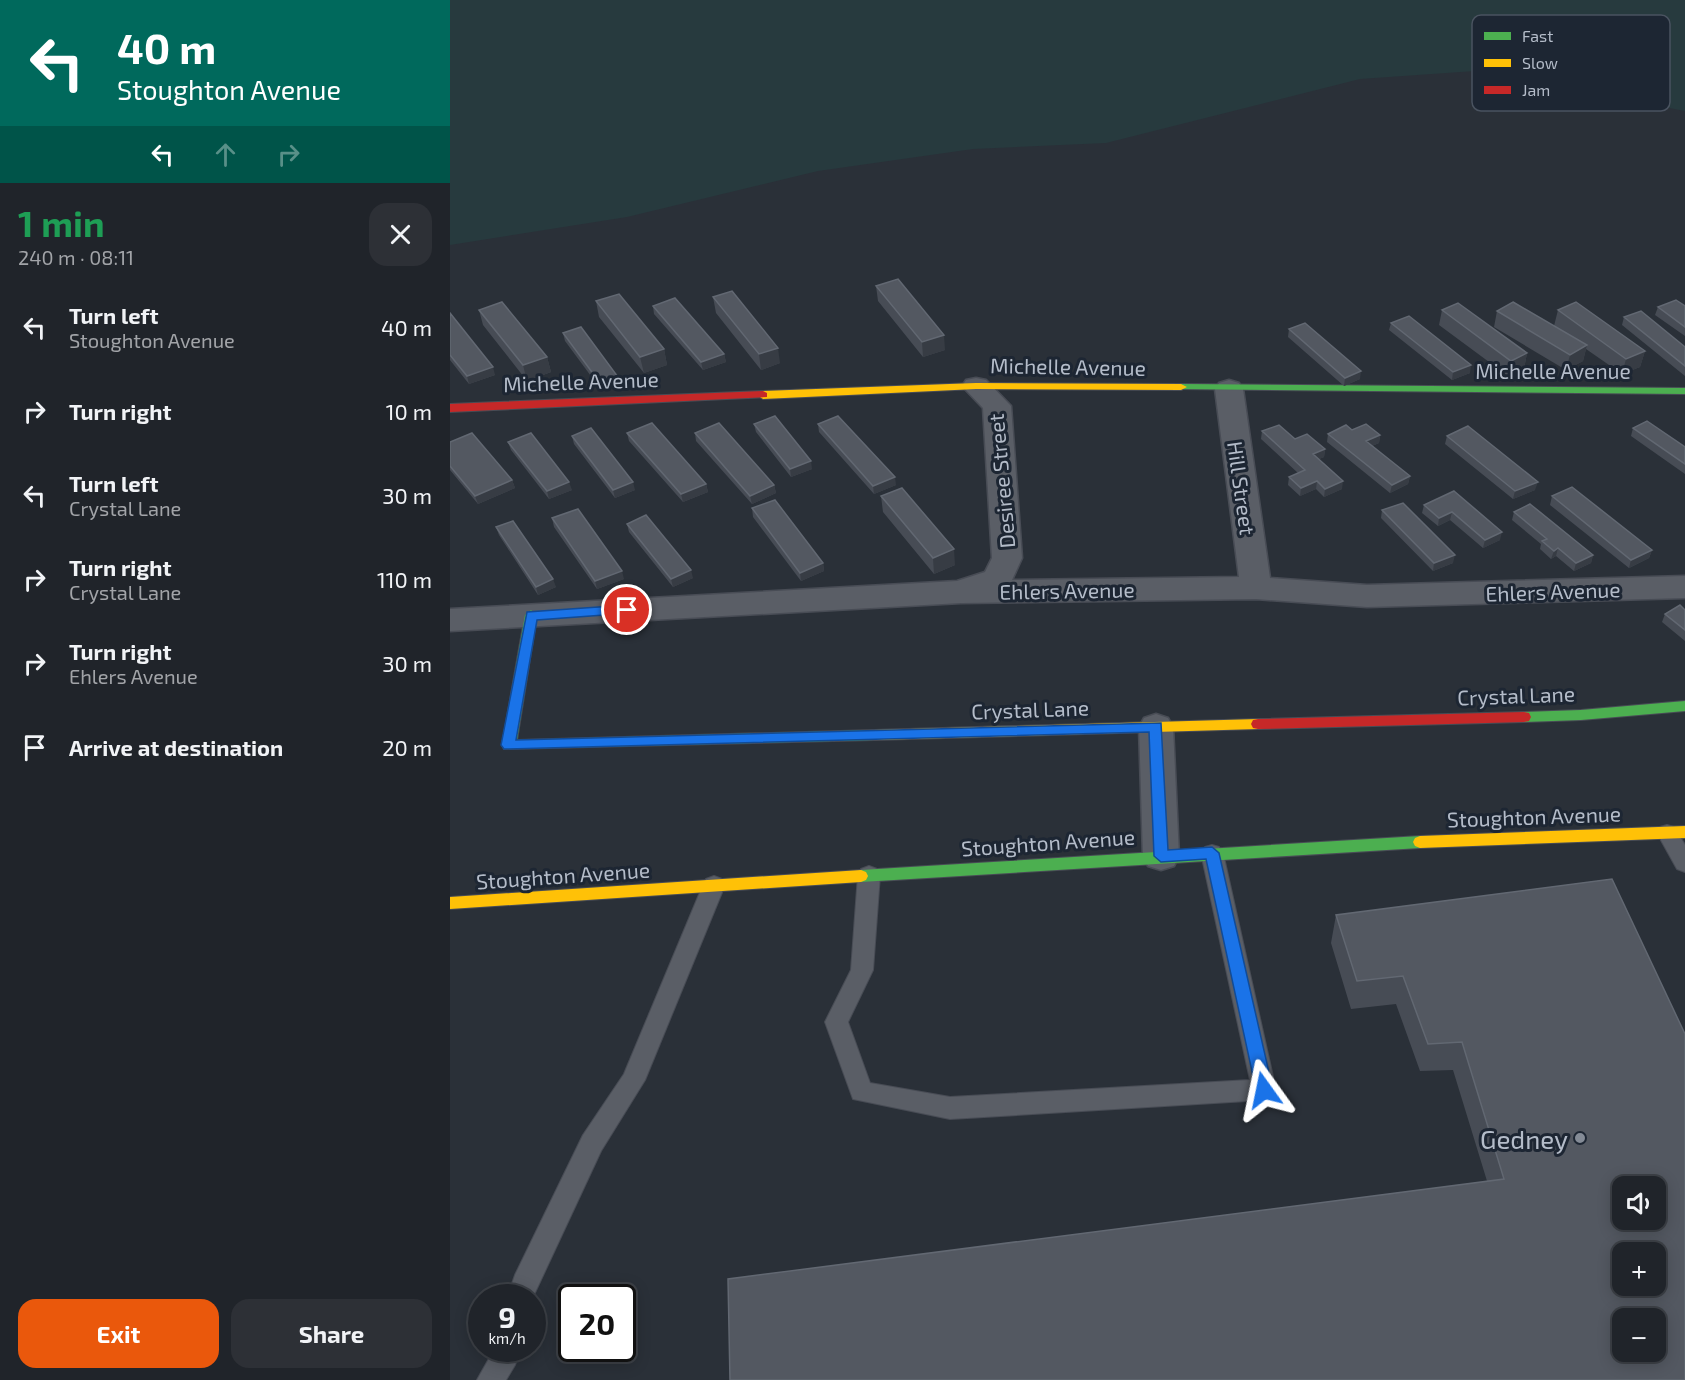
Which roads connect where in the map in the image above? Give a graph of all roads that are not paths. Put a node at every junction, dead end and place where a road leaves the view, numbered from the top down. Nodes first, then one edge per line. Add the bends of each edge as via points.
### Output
1 (976, 386) junction
2 (1229, 389) junction
3 (1685, 391) edge
4 (450, 408) edge
5 (1685, 587) edge
6 (1256, 588) junction
7 (961, 592) junction
8 (531, 615) junction
9 (450, 620) edge
10 (1685, 706) edge
11 (1156, 726) junction
12 (1676, 833) edge
13 (1212, 853) junction
14 (1161, 856) junction
15 (1685, 863) edge
16 (869, 875) junction
17 (714, 885) junction
18 (450, 903) edge
19 (524, 1284) edge
20 (500, 1362) edge
21 (490, 1380) edge

1 - 2 street, Michelle Avenue
1 - 4 street, Michelle Avenue
1 - 7 street, Desiree Street via 997,406 1007,558 997,579
2 - 3 street, Michelle Avenue
2 - 6 street, Hill Street
5 - 6 street, Ehlers Avenue via 1367,596
6 - 7 street, Ehlers Avenue
7 - 8 street, Ehlers Avenue
8 - 9 street, Ehlers Avenue
8 - 11 street, Crystal Lane via 508,745
10 - 11 street, Crystal Lane via 1581,715
11 - 14 street
12 - 13 street, Stoughton Avenue
12 - 15 lane
13 - 14 street, Stoughton Avenue
13 - 16 lane via 1264,1090 950,1108 861,1092 836,1022 862,970
14 - 16 street, Stoughton Avenue
16 - 17 street, Stoughton Avenue
17 - 18 street, Stoughton Avenue
17 - 19 lane via 633,1080 592,1143
20 - 21 lane

